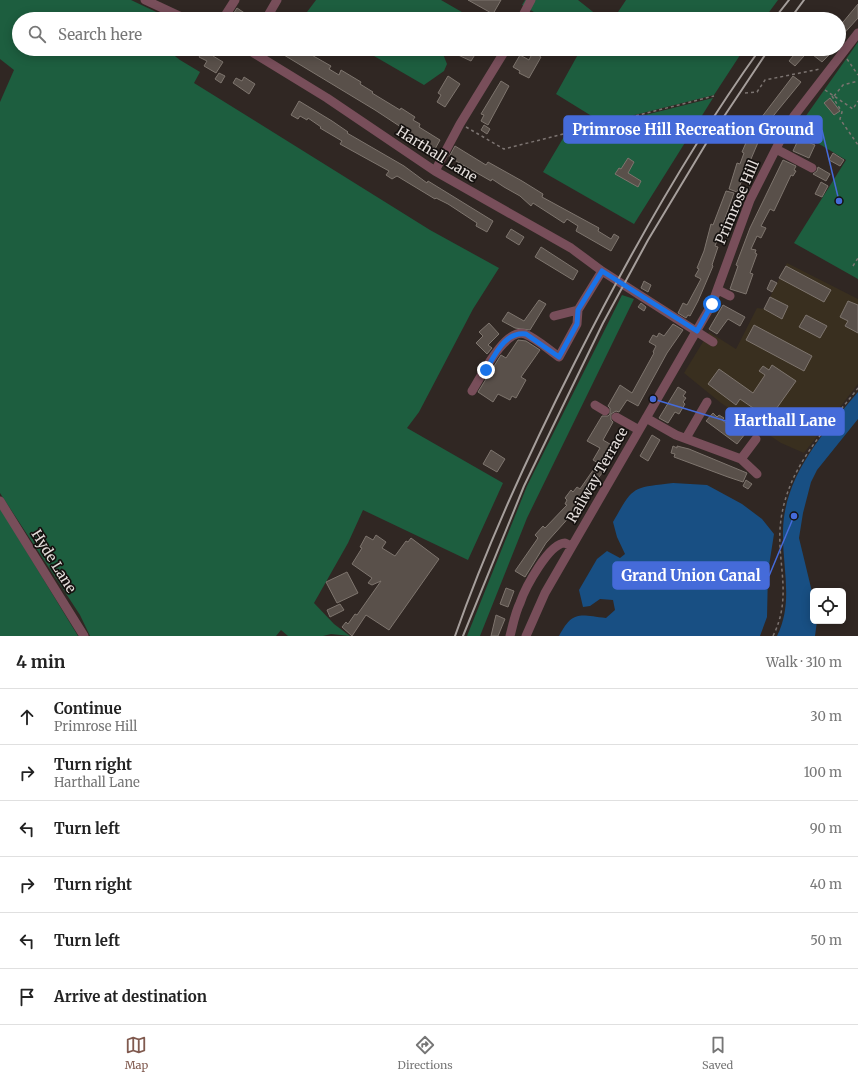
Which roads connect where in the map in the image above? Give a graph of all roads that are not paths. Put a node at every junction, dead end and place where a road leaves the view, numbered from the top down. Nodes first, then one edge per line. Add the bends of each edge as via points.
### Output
1 (145, 0) edge
2 (235, 0) edge
3 (278, 0) edge
4 (531, 0) edge
5 (171, 12) edge
6 (227, 12) edge
7 (270, 12) edge
8 (524, 12) edge
9 (858, 33) edge
10 (846, 48) edge
11 (258, 56) edge
12 (502, 56) edge
13 (840, 56) edge
14 (776, 148) junction
15 (812, 168) dead end
16 (435, 171) junction
17 (602, 271) junction
18 (718, 290) junction
19 (730, 296) dead end
20 (578, 310) junction
21 (554, 316) dead end
22 (697, 331) junction
23 (713, 342) dead end
24 (472, 391) dead end
25 (707, 402) dead end
26 (595, 405) dead end
27 (605, 411) dead end
28 (616, 417) dead end
29 (646, 418) junction
30 (639, 430) junction
31 (686, 438) junction
32 (756, 439) dead end
33 (741, 459) junction
34 (757, 474) dead end
35 (0, 501) edge
36 (571, 546) junction
37 (84, 636) edge
38 (510, 636) edge
39 (526, 636) edge

1 - 5 street
2 - 6 street
3 - 7 street
4 - 8 street
9 - 10 street, Primrose Hill
11 - 16 street, Harthall Lane via 327,98
12 - 16 street
13 - 14 street, Primrose Hill via 794,116
14 - 15 street
14 - 18 street, Primrose Hill via 742,220
16 - 17 street, Harthall Lane via 572,248
17 - 20 street
17 - 22 street, Harthall Lane
18 - 19 street
18 - 22 street, Primrose Hill
20 - 21 street
20 - 24 street via 577,324 559,357 526,334 514,335 503,343
22 - 23 street, Harthall Lane
22 - 29 street, Railway Terrace
25 - 31 street
26 - 27 street
28 - 30 street
29 - 30 street, Railway Terrace
29 - 31 street via 669,432
30 - 36 street, Railway Terrace
31 - 33 street
32 - 33 street
33 - 34 street
35 - 37 street, Hyde Lane
36 - 38 street via 565,543 556,546 541,564 519,604
36 - 39 street, Railway Terrace via 545,593

